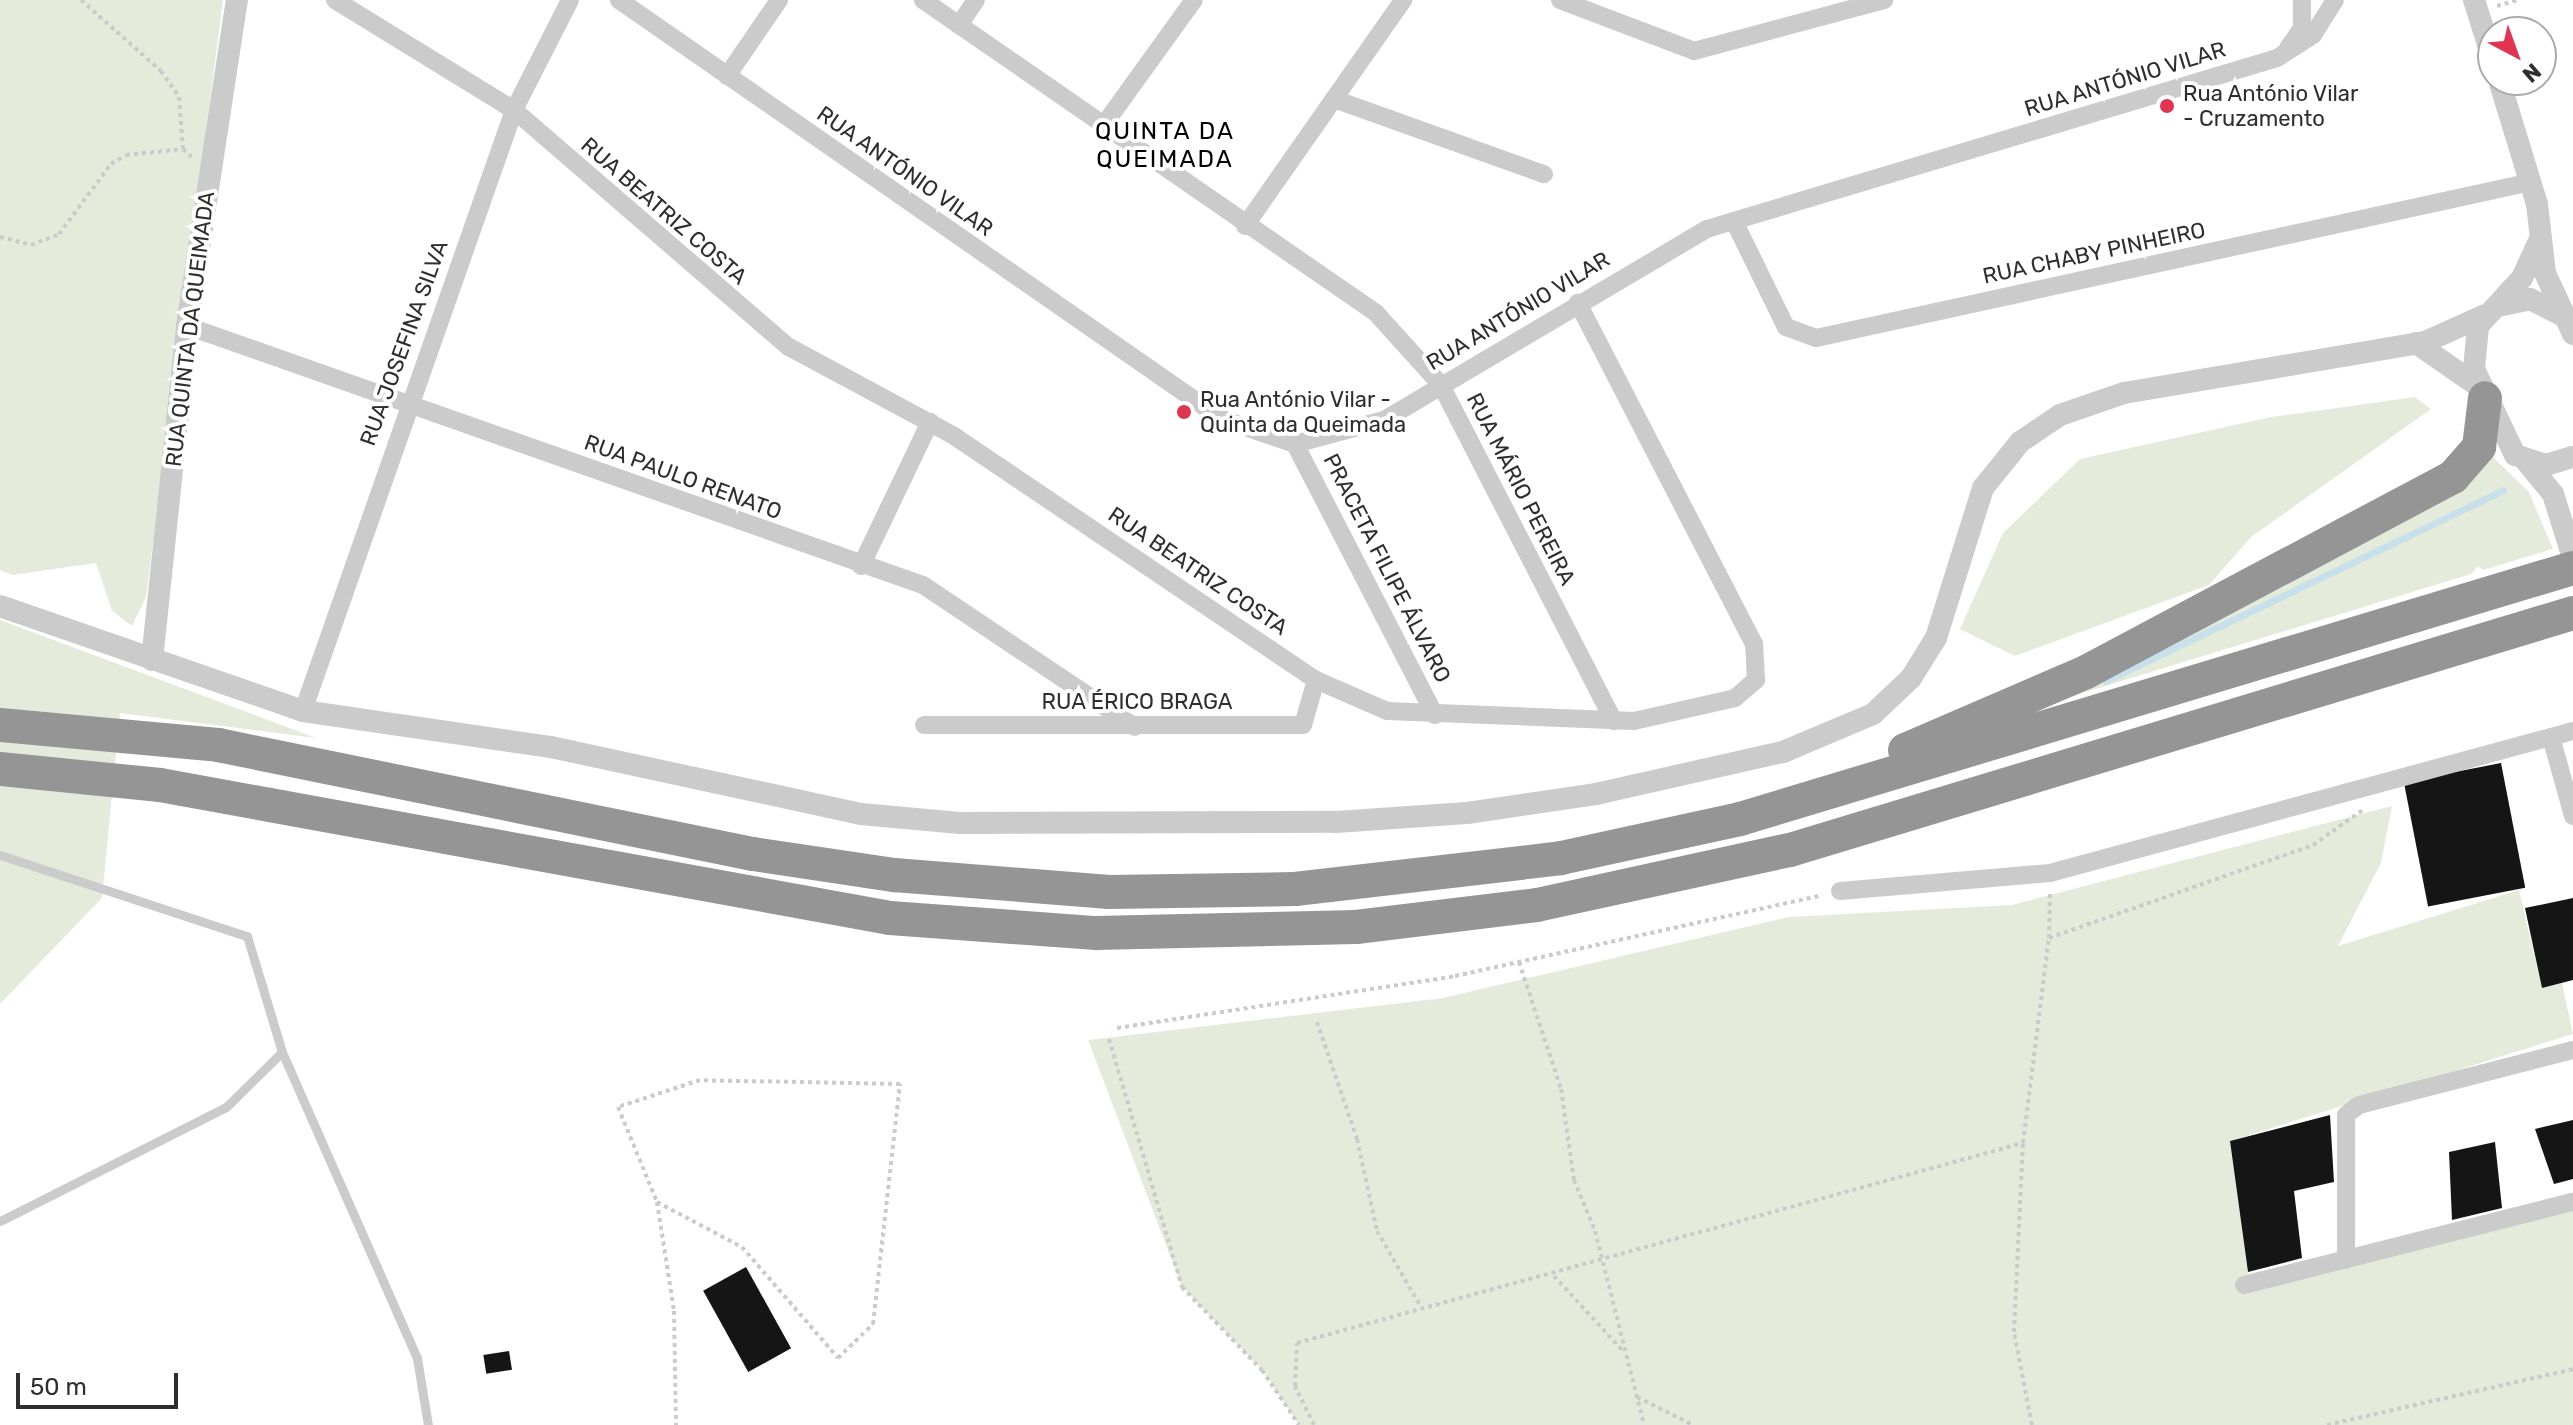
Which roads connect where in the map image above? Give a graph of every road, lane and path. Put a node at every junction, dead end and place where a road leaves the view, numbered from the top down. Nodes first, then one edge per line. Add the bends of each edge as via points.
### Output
1 (81, 0) edge
2 (237, 0) edge
3 (335, 0) edge
4 (570, 0) edge
5 (619, 0) edge
6 (779, 0) edge
7 (923, 0) edge
8 (976, 0) edge
9 (1194, 0) edge
10 (1403, 0) edge
11 (1560, 0) edge
12 (1884, 0) edge
13 (2302, 0) edge
14 (2335, 0) edge
15 (959, 25) junction
16 (2277, 58) junction
17 (727, 76) junction
18 (2504, 96) edge
19 (1334, 99) junction
20 (514, 110) junction
21 (1103, 126) junction
22 (183, 149) junction
23 (210, 172) junction
24 (1544, 174) dead end
25 (2531, 182) junction
26 (1734, 221) junction
27 (1245, 226) junction
28 (0, 237) edge
29 (2539, 241) junction
30 (1578, 303) junction
31 (2492, 311) junction
32 (187, 326) junction
33 (2570, 328) edge
34 (2416, 343) junction
35 (1441, 385) junction
36 (2483, 393) junction
37 (407, 403) junction
38 (930, 422) junction
39 (1295, 444) junction
40 (2573, 457) edge
41 (2526, 461) junction
42 (2573, 558) edge
43 (861, 566) junction
44 (2573, 568) edge
45 (0, 606) edge
46 (2573, 613) edge
47 (2573, 628) edge
48 (152, 660) junction
49 (1316, 680) junction
50 (303, 711) junction
51 (1435, 715) junction
52 (1614, 721) junction
53 (0, 725) edge
54 (924, 725) dead end
55 (1135, 727) junction
56 (2573, 731) edge
57 (2551, 737) junction
58 (0, 769) edge
59 (2392, 777) junction
60 (2010, 786) junction
61 (2573, 816) edge
62 (0, 855) edge
63 (2050, 873) junction
64 (1049, 889) junction
65 (1840, 891) joint
66 (2049, 938) junction
67 (1519, 962) junction
68 (1317, 1022) dead end
69 (1117, 1028) dead end
70 (1109, 1039) dead end
71 (2573, 1050) edge
72 (282, 1052) junction
73 (2023, 1143) junction
74 (657, 1202) junction
75 (2573, 1202) edge
76 (0, 1221) edge
77 (1599, 1257) junction
78 (2346, 1260) junction
79 (1554, 1276) dead end
80 (2244, 1285) dead end
81 (1422, 1307) junction
82 (1625, 1353) junction
83 (2573, 1369) edge
84 (1637, 1397) junction
85 (428, 1425) edge
86 (676, 1425) edge
87 (1299, 1425) edge
88 (1314, 1425) edge
89 (1644, 1425) edge
90 (1693, 1425) edge
91 (2032, 1425) edge
92 (2327, 1425) edge

1 - 22 path via 161,71 179,97
2 - 23 street, RUA QUINTA DA QUEIMADA
3 - 20 street, RUA BEATRIZ COSTA
4 - 20 street, RUA JOSEFINA SILVA
5 - 17 street, RUA ANTÓNIO VILAR
6 - 17 street
7 - 15 street, RUA MÁRIO PEREIRA
8 - 15 street
9 - 21 street
10 - 19 street
11 - 12 street via 1694,51
13 - 16 street via 2302,28
14 - 16 street, RUA ANTÓNIO VILAR via 2313,35
15 - 21 street, RUA MÁRIO PEREIRA
16 - 26 street, RUA ANTÓNIO VILAR
17 - 39 street, RUA ANTÓNIO VILAR via 1222,419
18 - 25 street
19 - 24 street
19 - 27 street
20 - 37 street, RUA JOSEFINA SILVA
20 - 38 street, RUA BEATRIZ COSTA via 789,347
21 - 27 street, RUA MÁRIO PEREIRA
22 - 23 path
22 - 28 path via 126,155 111,164 78,215 46,242
23 - 32 street, RUA QUINTA DA QUEIMADA
25 - 26 street, RUA CHABY PINHEIRO via 1816,338 1786,327
25 - 29 street
26 - 30 street, RUA ANTÓNIO VILAR via 1685,239
27 - 35 street, RUA MÁRIO PEREIRA via 1376,313
29 - 31 street
29 - 33 street
30 - 35 street, RUA ANTÓNIO VILAR
30 - 52 street, RUA BEATRIZ COSTA via 1760,668 1735,698
31 - 33 street via 2530,299
31 - 34 street
31 - 36 street via 2472,344
32 - 37 street, RUA PAULO RENATO
32 - 48 street, RUA QUINTA DA QUEIMADA
34 - 36 street
34 - 50 street via 2124,393 2060,415 2020,442 1983,488 1936,638 1911,678 1873,714 1817,743 1596,794 1389,820 914,821 551,747
35 - 39 street, RUA ANTÓNIO VILAR via 1363,430
35 - 52 street, RUA MÁRIO PEREIRA
36 - 41 street via 2505,444
36 - 64 highway via 2474,457 2441,484 2040,695 1872,762 1733,803 1540,843 1291,874
37 - 43 street, RUA PAULO RENATO
37 - 50 street, RUA JOSEFINA SILVA
38 - 43 street
38 - 49 street, RUA BEATRIZ COSTA
39 - 51 street, PRACETA FILIPE ÁLVARO
40 - 41 street
41 - 42 street via 2553,494
43 - 55 street, RUA PAULO RENATO via 923,585
44 - 64 highway via 1872,783 1650,840 1471,872 1324,887
45 - 48 street
46 - 60 highway
47 - 60 highway via 2340,700
48 - 50 street
49 - 51 street, RUA BEATRIZ COSTA via 1387,711
49 - 55 street, RUA ÉRICO BRAGA via 1303,725
51 - 52 street, RUA BEATRIZ COSTA
53 - 64 highway via 218,745 796,861
54 - 55 street, RUA ÉRICO BRAGA
56 - 57 street
57 - 59 street
57 - 61 street
58 - 60 highway via 160,785 446,833 890,918 1187,935 1356,927 1552,902 1760,857
59 - 63 street
59 - 66 path via 2344,827 2313,845
62 - 72 lane via 247,936
63 - 65 street
63 - 66 path
65 - 67 path
66 - 73 path
67 - 69 path
67 - 77 path via 1561,1089 1574,1180
68 - 81 path via 1357,1139 1377,1231
70 - 87 path via 1182,1287 1262,1370
71 - 78 street via 2359,1105 2346,1115
72 - 76 lane via 226,1107
72 - 85 lane via 417,1358
73 - 77 path
73 - 91 path via 2014,1332
74 - 74 path via 742,1247 838,1358 873,1324 900,1084 700,1080 618,1107
74 - 86 path via 674,1311
75 - 78 street
77 - 81 path
77 - 82 path
78 - 80 street
79 - 82 path
81 - 88 path via 1297,1343 1295,1386
82 - 84 path
83 - 92 path
84 - 89 path
84 - 90 path

